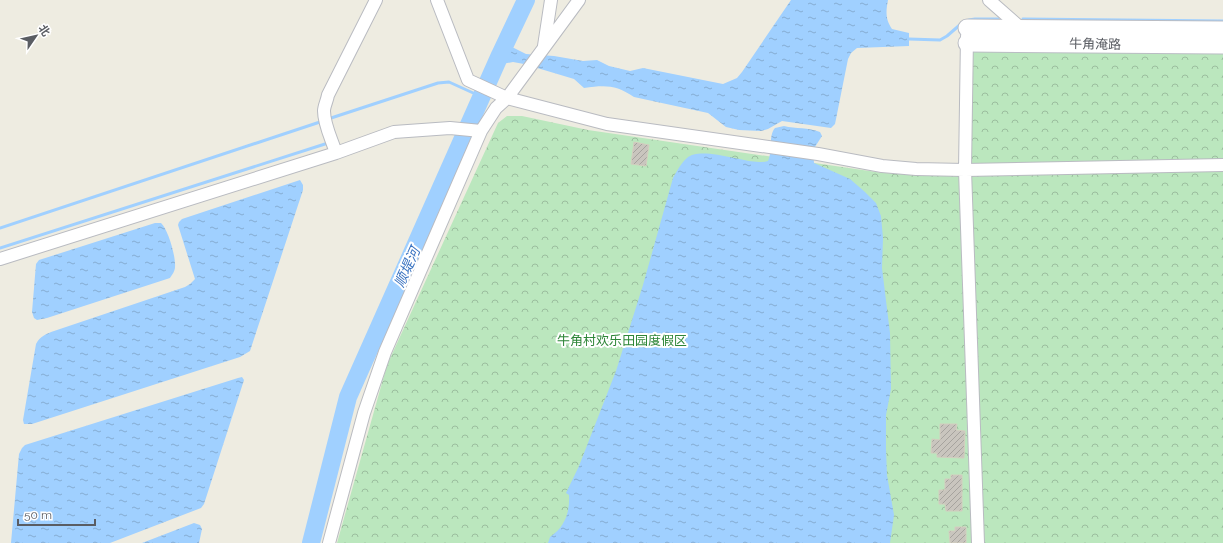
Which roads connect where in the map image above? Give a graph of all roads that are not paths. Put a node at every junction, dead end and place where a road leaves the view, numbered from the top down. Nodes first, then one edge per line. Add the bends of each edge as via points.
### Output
1 (376, 0) edge
2 (436, 0) edge
3 (551, 0) edge
4 (579, 0) edge
5 (989, 0) edge
6 (1021, 28) junction
7 (1223, 30) edge
8 (967, 35) junction
9 (1034, 44) junction
10 (1223, 45) edge
11 (544, 49) junction
12 (503, 96) junction
13 (480, 131) junction
14 (336, 153) junction
15 (1223, 166) edge
16 (965, 170) junction
17 (0, 259) edge
18 (329, 543) edge
19 (978, 543) edge

1 - 14 street via 328,96 325,107 325,118
2 - 12 street via 468,80
3 - 11 street
4 - 11 street
5 - 6 street
6 - 7 street, 牛角淹路
6 - 8 street, 牛角淹路
6 - 9 street
8 - 9 street, 牛角淹路
8 - 16 street
9 - 10 street, 牛角淹路
11 - 12 street
12 - 13 street
12 - 16 street via 607,124 818,154 882,166
13 - 14 street via 450,128 394,132
13 - 18 street via 385,352 362,420
14 - 17 street
15 - 16 street
16 - 19 street

